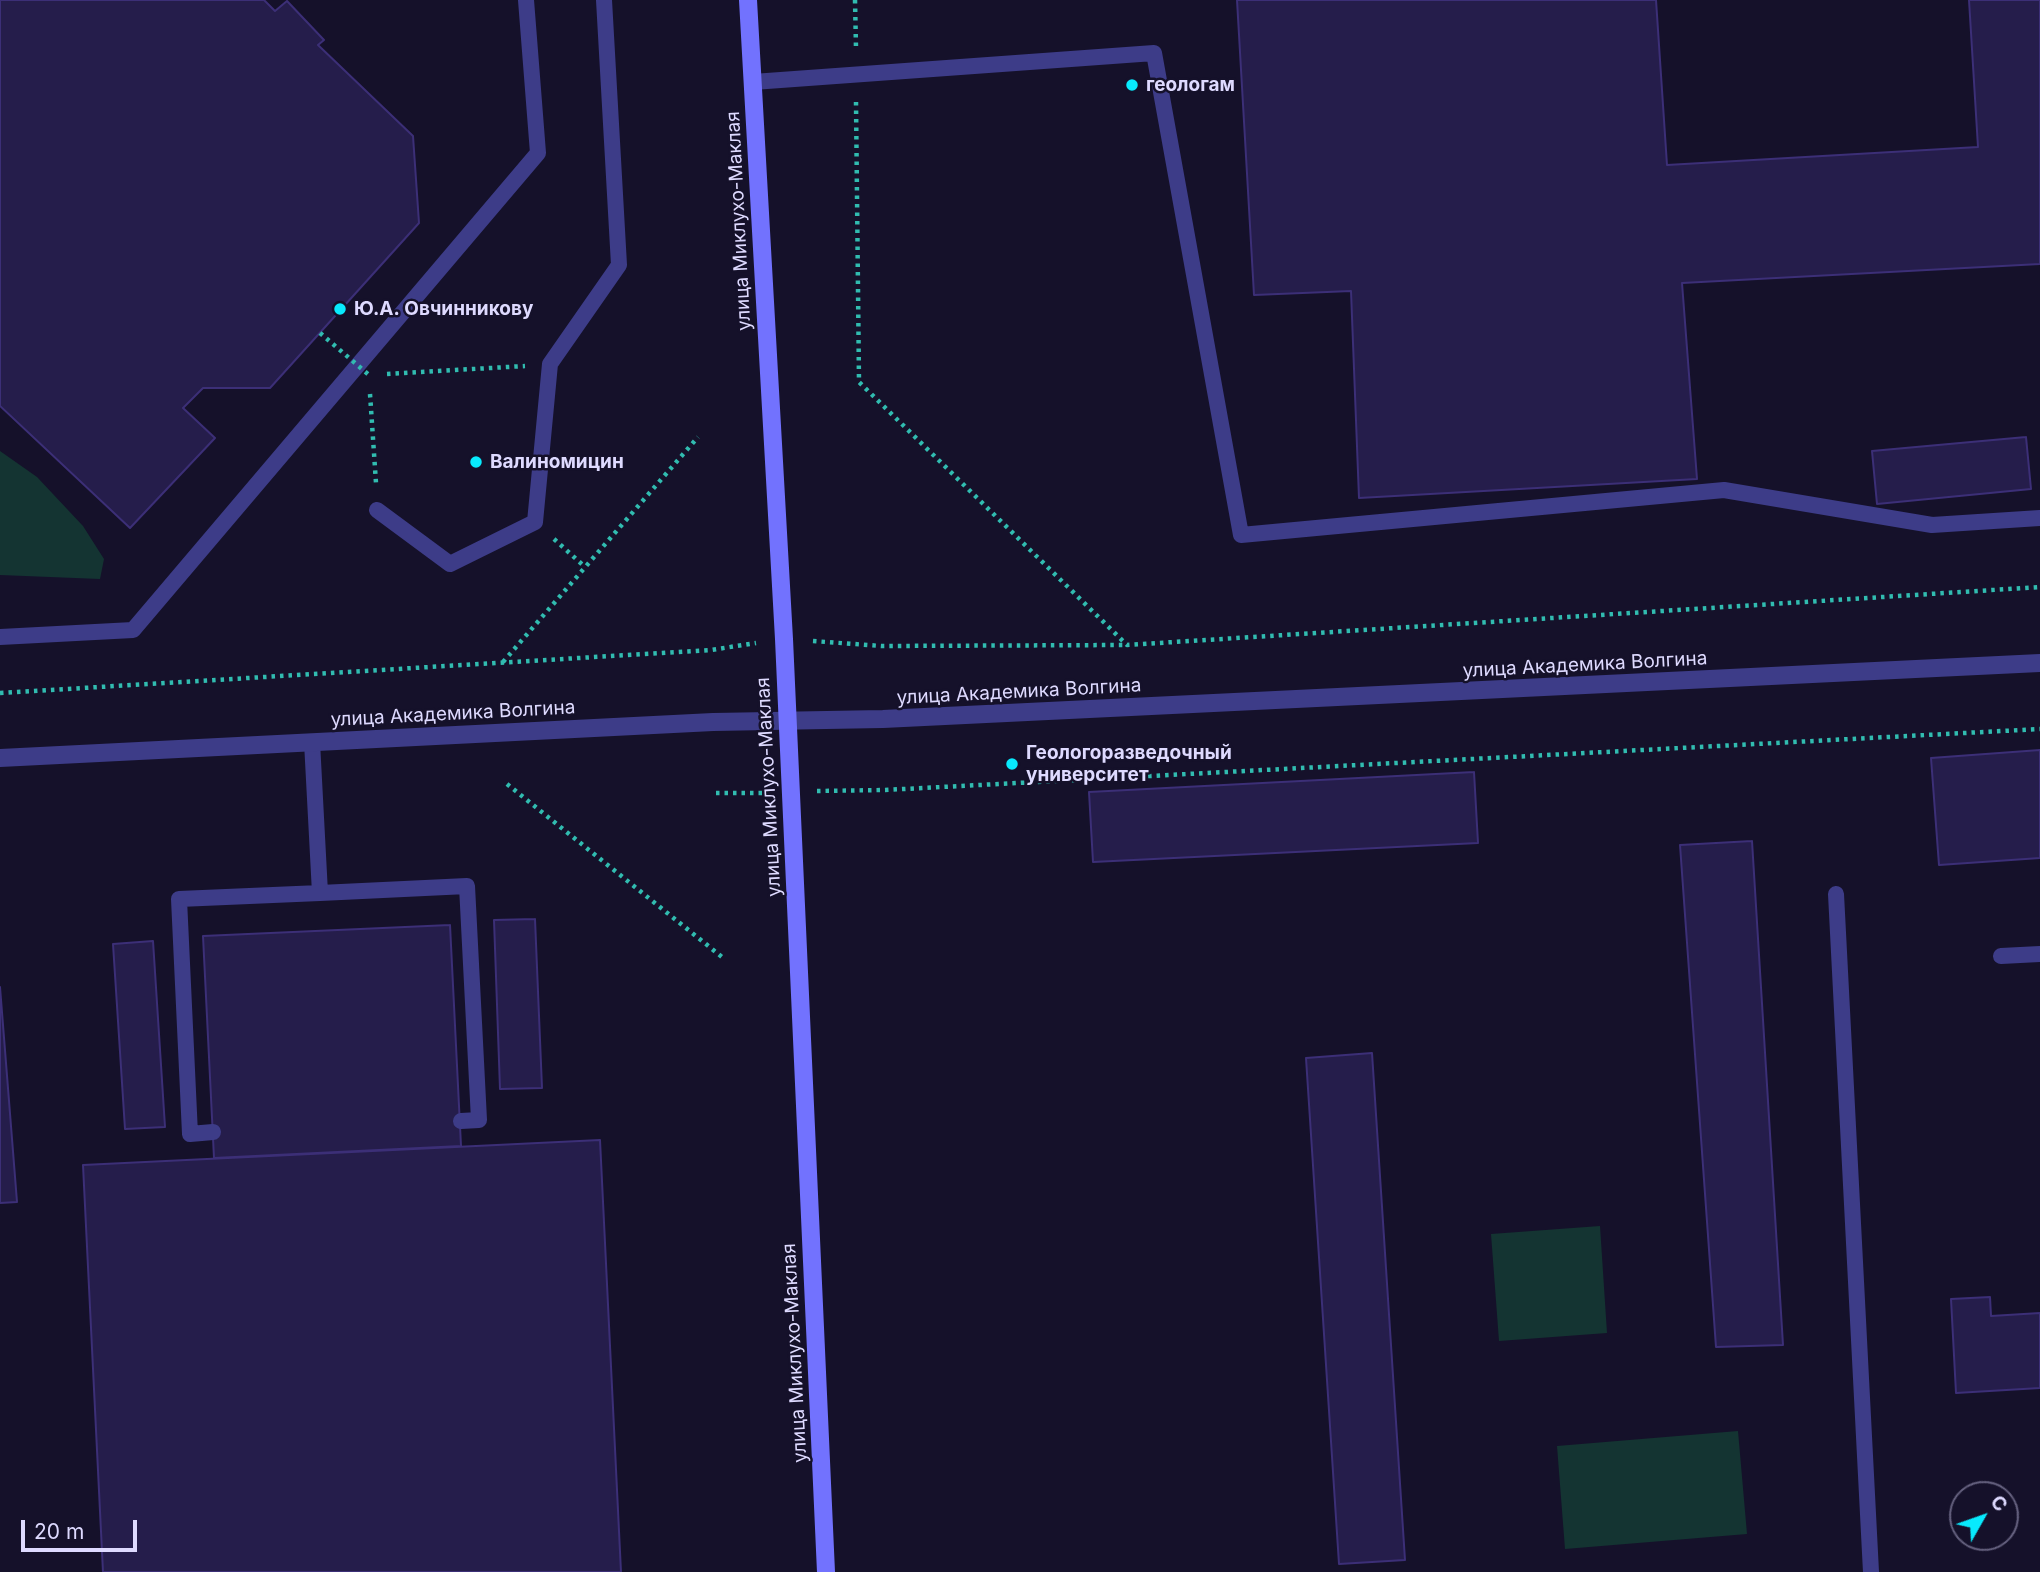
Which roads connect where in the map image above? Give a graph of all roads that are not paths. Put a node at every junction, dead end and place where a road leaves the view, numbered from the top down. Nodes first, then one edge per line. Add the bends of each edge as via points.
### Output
1 (526, 0) edge
2 (604, 0) edge
3 (748, 0) edge
4 (752, 82) junction
5 (377, 510) road end
6 (2040, 518) edge
7 (0, 637) edge
8 (2040, 663) edge
9 (786, 721) junction
10 (313, 743) junction
11 (0, 758) edge
12 (320, 893) junction
13 (1836, 894) dead end
14 (2040, 954) edge
15 (2001, 956) dead end
16 (460, 1121) dead end
17 (213, 1132) dead end
18 (827, 1572) edge
19 (1871, 1572) edge

1 - 7 lane via 538,153 133,630
2 - 5 lane via 619,265 550,364 535,522 450,564
3 - 4 main road, улица Миклухо-Маклая
4 - 6 lane via 1154,53 1241,535 1724,490 1932,525
4 - 9 main road, улица Миклухо-Маклая
8 - 9 street, улица Академика Волгина
9 - 10 street, улица Академика Волгина
9 - 18 main road, улица Миклухо-Маклая
10 - 11 street, улица Академика Волгина
10 - 12 lane
12 - 16 lane via 467,886 479,1120
12 - 17 lane via 178,899 190,1133
13 - 19 lane
14 - 15 lane

